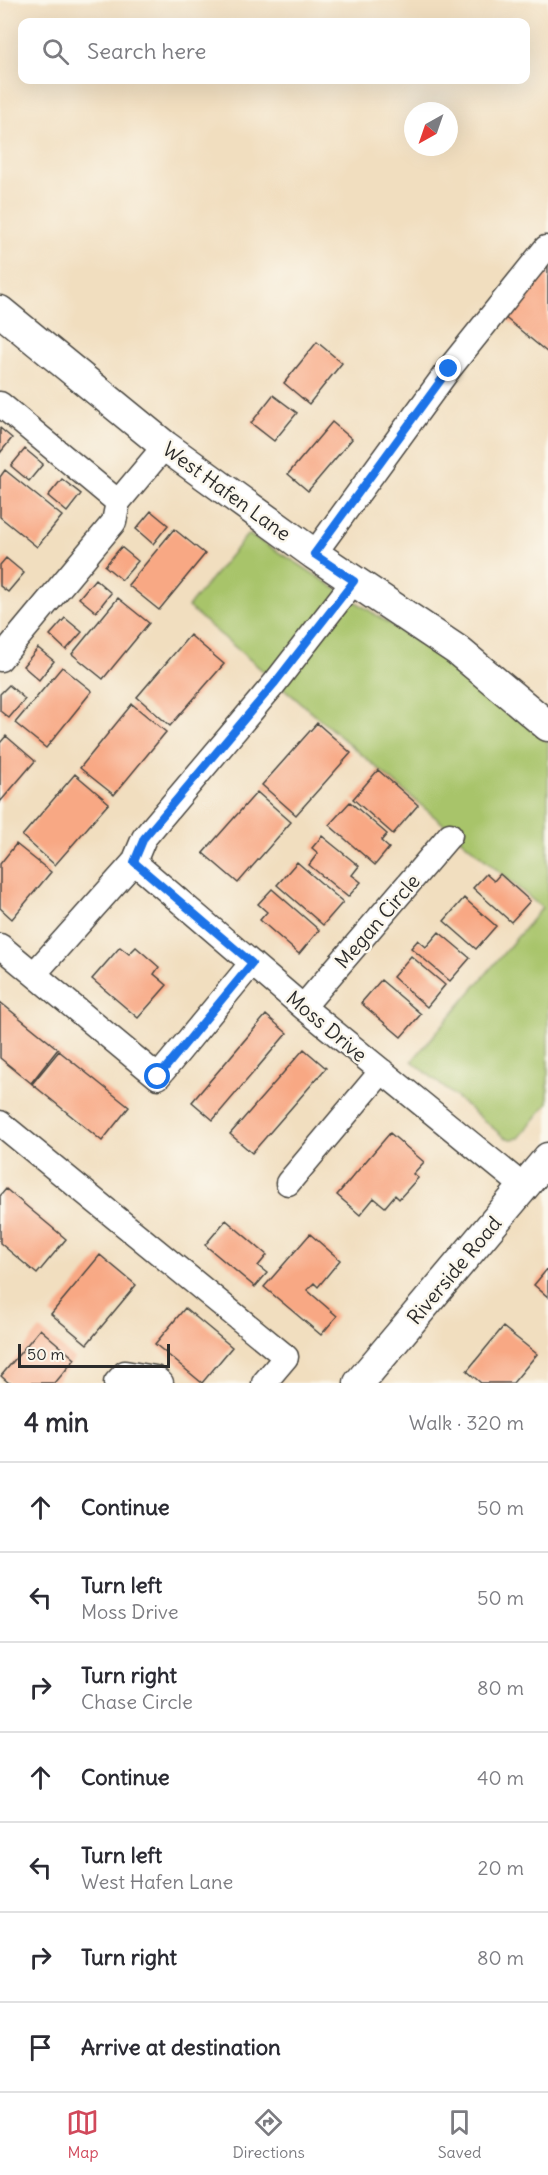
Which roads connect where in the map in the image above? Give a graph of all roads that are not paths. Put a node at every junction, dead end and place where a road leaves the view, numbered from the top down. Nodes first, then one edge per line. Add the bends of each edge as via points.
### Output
1 (548, 250) edge
2 (0, 311) edge
3 (0, 404) edge
4 (165, 446) junction
5 (118, 502) junction
6 (314, 554) junction
7 (354, 581) junction
8 (0, 659) edge
9 (548, 726) edge
10 (450, 834) dead end
11 (134, 862) junction
12 (0, 945) edge
13 (252, 963) junction
14 (34, 974) junction
15 (303, 1007) junction
16 (382, 1071) junction
17 (0, 1123) edge
18 (548, 1158) edge
19 (288, 1183) dead end
20 (524, 1187) junction
21 (366, 1381) edge
22 (116, 1383) edge
23 (161, 1383) edge
24 (264, 1383) edge

1 - 6 street via 449,369
2 - 4 main road, West Hafen Lane
3 - 5 street
4 - 5 street
4 - 6 main road, West Hafen Lane
5 - 8 street via 114,522
6 - 7 main road, West Hafen Lane
7 - 9 main road, West Hafen Lane via 457,650
7 - 11 street via 274,684 144,838
10 - 15 street, Megan Circle
11 - 13 street, Moss Drive
11 - 14 street
12 - 14 street
13 - 14 street via 158,1077
13 - 15 street, Moss Drive
15 - 16 street, Moss Drive
16 - 19 street
16 - 20 street, Moss Drive
17 - 24 street via 286,1357
18 - 20 main road, Riverside Road
20 - 21 main road, Riverside Road
22 - 23 street via 125,1373 155,1378

